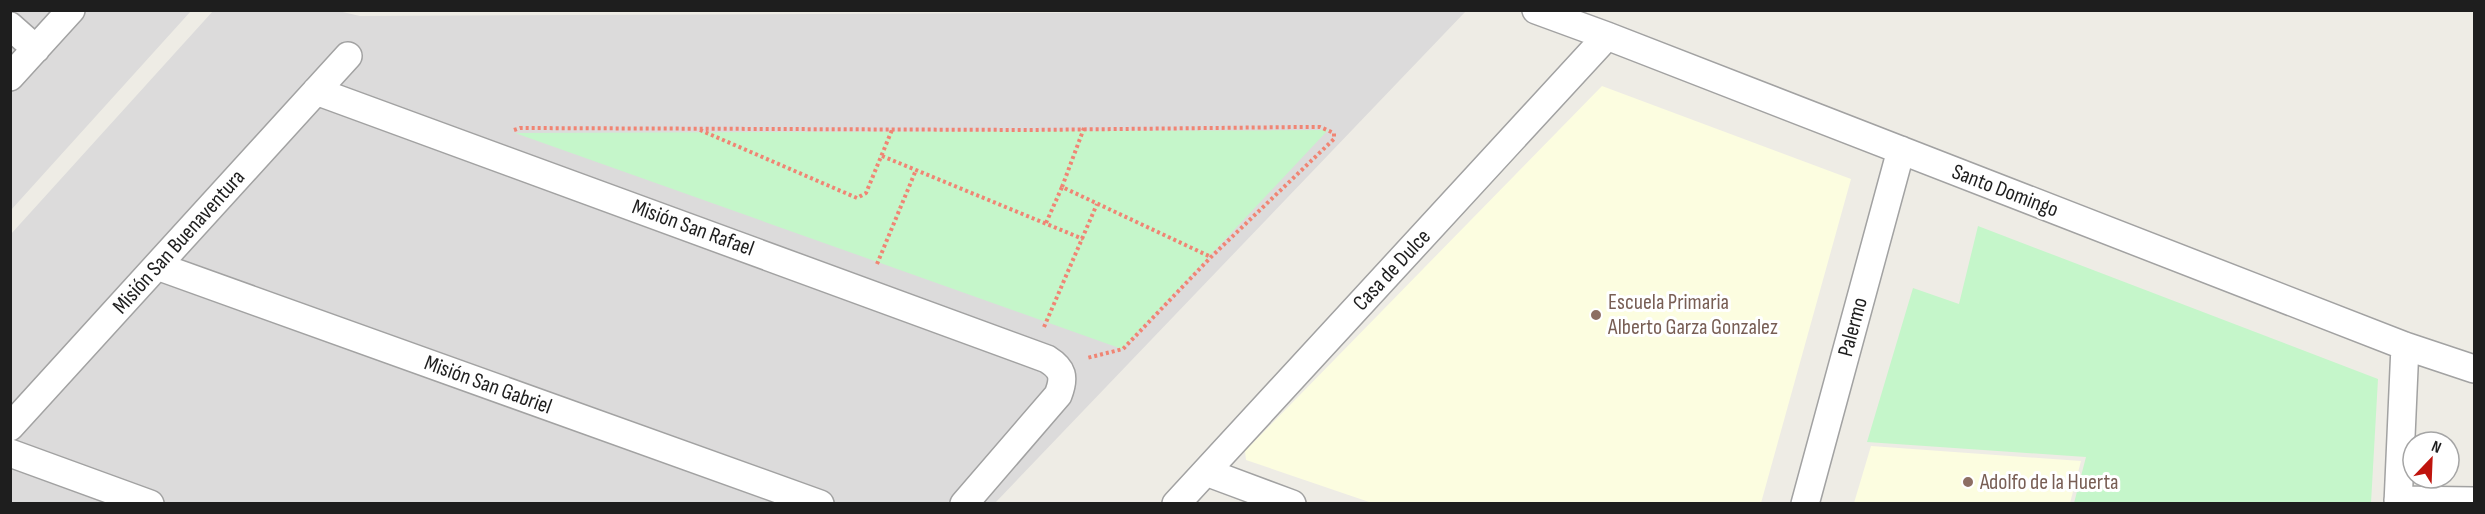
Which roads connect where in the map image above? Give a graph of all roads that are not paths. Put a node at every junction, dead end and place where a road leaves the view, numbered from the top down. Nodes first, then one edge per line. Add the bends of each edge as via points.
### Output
1 (71, 10) edge
2 (1536, 10) edge
3 (10, 26) edge
4 (1607, 36) junction
5 (36, 49) junction
6 (348, 56) dead end
7 (10, 76) edge
8 (316, 91) junction
9 (1901, 150) junction
10 (157, 266) junction
11 (2406, 346) junction
12 (2475, 369) edge
13 (10, 427) edge
14 (10, 453) edge
15 (1206, 472) junction
16 (2475, 501) edge
17 (2398, 502) edge
18 (150, 504) edge
19 (820, 504) edge
20 (964, 504) edge
21 (1176, 504) edge
22 (1292, 504) edge
23 (1805, 504) edge

1 - 5 street
2 - 4 street, Santo Domingo
3 - 5 street
4 - 9 street, Santo Domingo
4 - 15 street, Casa de Dulce
5 - 7 street
6 - 8 street, Misión San Buenaventura
8 - 10 street, Misión San Buenaventura
8 - 20 street, Misión San Rafael via 865,291 1032,354 1061,371 1058,395
9 - 11 street, Santo Domingo
9 - 23 street, Palermo
10 - 13 street, Misión San Buenaventura
10 - 19 street, Misión San Gabriel
11 - 12 street, Santo Domingo
11 - 17 street
14 - 18 street
15 - 21 street, Casa de Dulce
15 - 22 street
16 - 17 street

